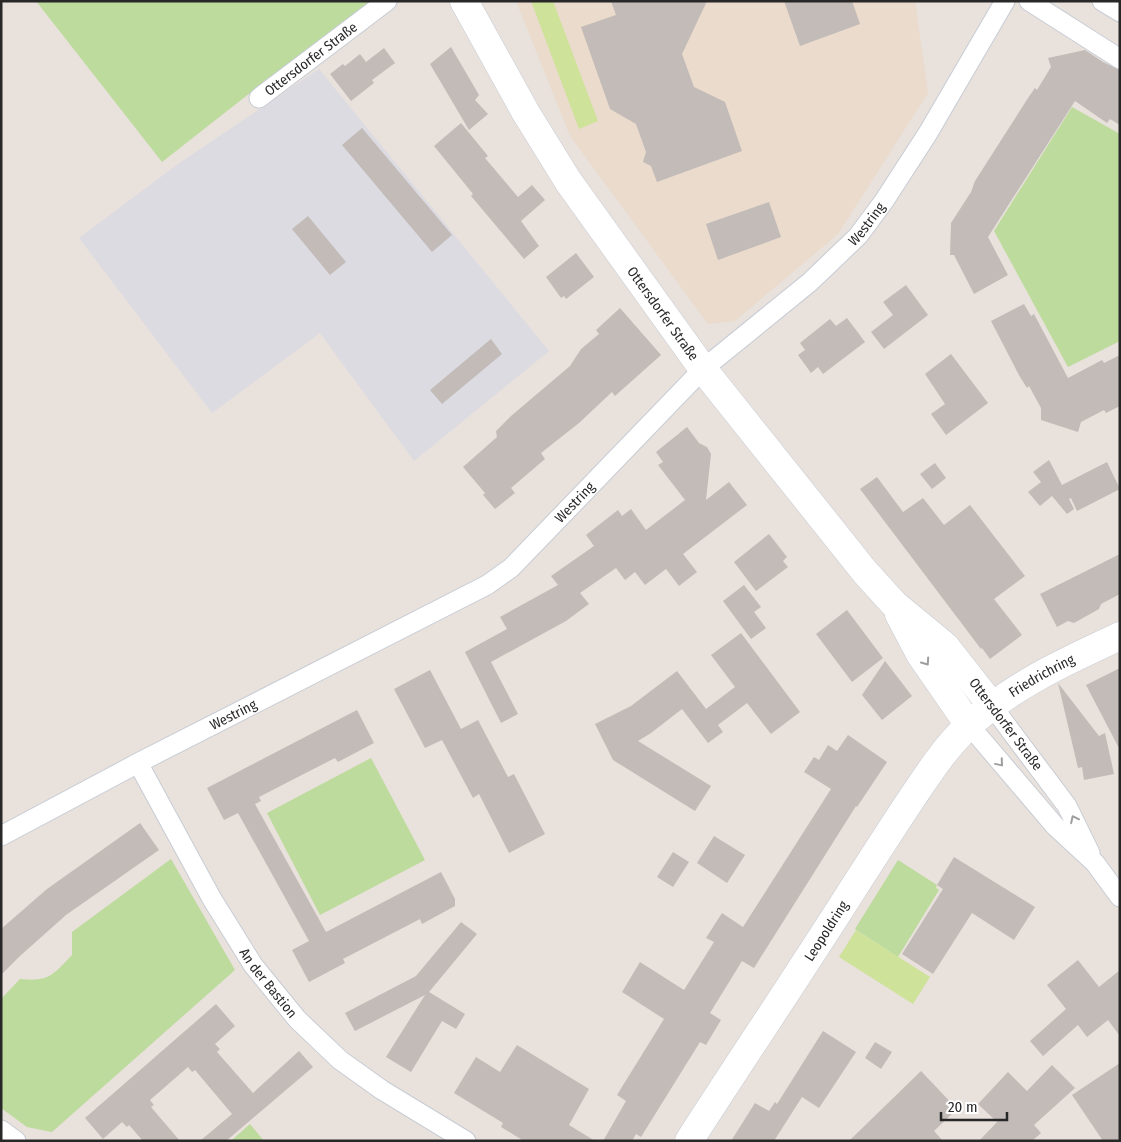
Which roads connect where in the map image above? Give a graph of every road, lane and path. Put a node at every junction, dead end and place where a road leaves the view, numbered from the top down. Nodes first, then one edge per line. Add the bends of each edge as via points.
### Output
1 (387, 1) edge
2 (464, 1) edge
3 (1005, 1) edge
4 (1029, 1) edge
5 (1102, 1) edge
6 (1120, 12) edge
7 (1120, 59) edge
8 (259, 98) dead end
9 (703, 369) junction
10 (894, 604) junction
11 (1120, 636) edge
12 (992, 706) junction
13 (969, 725) junction
14 (138, 763) junction
15 (1, 836) edge
16 (1095, 863) junction
17 (1120, 897) edge
18 (1, 1130) edge
19 (16, 1141) edge
20 (466, 1141) edge
21 (689, 1141) edge

1 - 8 street, Ottersdorfer Straße
2 - 9 street, Ottersdorfer Straße via 568,181
3 - 9 street, Westring via 928,132 858,236 810,282
4 - 7 street
5 - 6 street
9 - 10 street, Ottersdorfer Straße
9 - 14 street, Westring via 511,568 487,585
10 - 12 street, Ottersdorfer Straße via 945,646
10 -> 13 street, Ottersdorfer Straße via 920,654
11 - 12 street, Friedrichring via 1052,668
12 - 13 street, Friedrichring
16 -> 12 street, Ottersdorfer Straße via 1067,806
13 -> 16 street, Ottersdorfer Straße via 1055,826
13 - 21 street, Leopoldring via 929,772
14 - 15 street, Westring
14 - 20 street, An der Bastion via 212,899 253,965 297,1019 340,1060 382,1090
16 - 17 street, Ottersdorfer Straße
18 - 19 street

